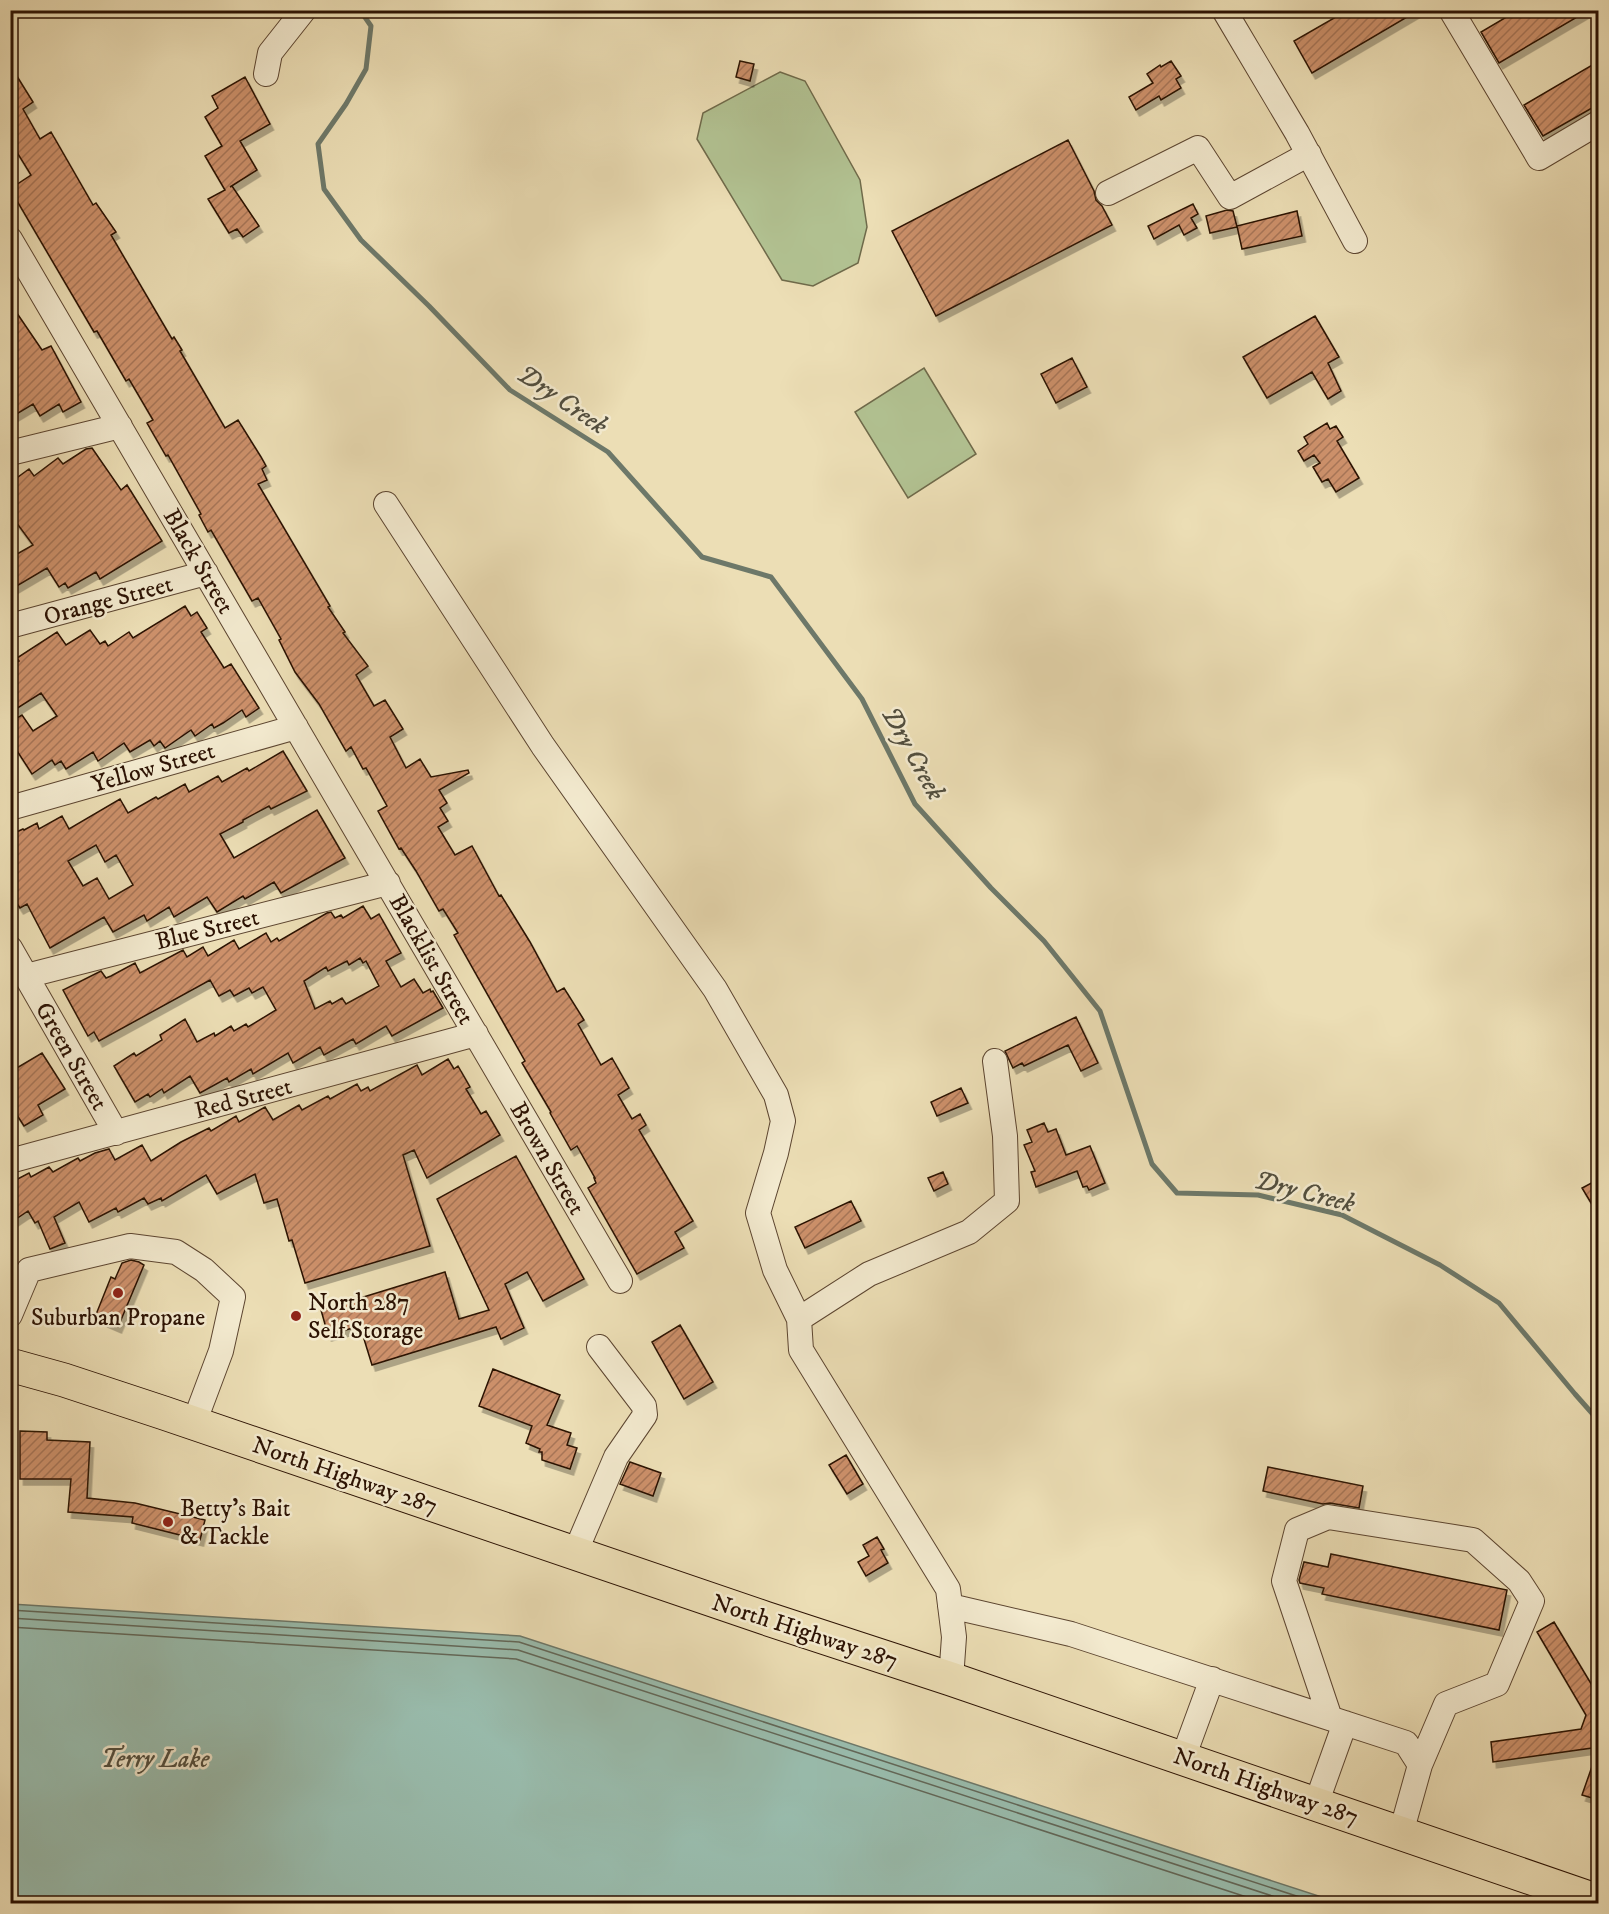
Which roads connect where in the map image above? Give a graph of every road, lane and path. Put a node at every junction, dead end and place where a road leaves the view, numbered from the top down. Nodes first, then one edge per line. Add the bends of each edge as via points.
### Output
1 (304, 10) edge
2 (1224, 10) edge
3 (1450, 10) edge
4 (266, 74) dead end
5 (1599, 123) edge
6 (1309, 154) junction
7 (1108, 193) dead end
8 (10, 239) edge
9 (1355, 241) dead end
10 (20, 274) edge
11 (120, 426) junction
12 (10, 453) edge
13 (386, 504) dead end
14 (206, 573) junction
15 (10, 626) edge
16 (296, 727) junction
17 (10, 808) edge
18 (388, 883) junction
19 (10, 948) edge
20 (26, 975) junction
21 (476, 1034) junction
22 (995, 1061) dead end
23 (116, 1133) junction
24 (10, 1161) edge
25 (620, 1281) dead end
26 (10, 1315) edge
27 (799, 1319) junction
28 (599, 1347) dead end
29 (10, 1365) edge
30 (194, 1423) junction
31 (575, 1553) junction
32 (950, 1606) junction
33 (951, 1679) junction
34 (1212, 1679) junction
35 (1338, 1721) junction
36 (1183, 1758) junction
37 (1420, 1766) junction
38 (1316, 1804) junction
39 (1401, 1833) junction
40 (1599, 1901) edge

1 - 4 street via 270,53
2 - 6 street
3 - 5 street via 1539,158
6 - 7 street via 1230,197 1198,148
6 - 9 street
8 - 10 street, Black Street
10 - 11 street, Black Street
11 - 12 street
11 - 14 street, Black Street
13 - 27 street via 543,746 715,989 776,1095 783,1121 758,1213 775,1270
14 - 15 street, Orange Street
14 - 16 street, Black Street
16 - 17 street, Yellow Street
16 - 18 street, Black Street
18 - 20 street, Blue Street
18 - 21 street, Blacklist Street
19 - 20 street, Green Street
20 - 23 street, Green Street
21 - 23 street, Red Street
21 - 25 street, Brown Street
22 - 27 street via 1005,1136 1007,1201 969,1232 869,1274
23 - 24 street, Red Street
26 - 30 street via 29,1270 130,1246 176,1252 204,1270 233,1297 221,1352
27 - 32 street via 801,1350 948,1589
28 - 31 street via 645,1406 645,1415 616,1457
29 - 30 highway, North Highway 287
30 - 31 highway, North Highway 287
31 - 33 highway, North Highway 287
32 - 33 street via 954,1636
32 - 34 street via 1071,1634
33 - 36 highway, North Highway 287
34 - 35 street
34 - 36 street
35 - 37 street via 1406,1743
35 - 37 street via 1284,1581 1297,1530 1328,1517 1473,1540 1519,1581 1532,1601 1497,1684 1446,1704
35 - 38 street
36 - 38 highway, North Highway 287
37 - 39 street
38 - 39 highway, North Highway 287
39 - 40 highway, North Highway 287

